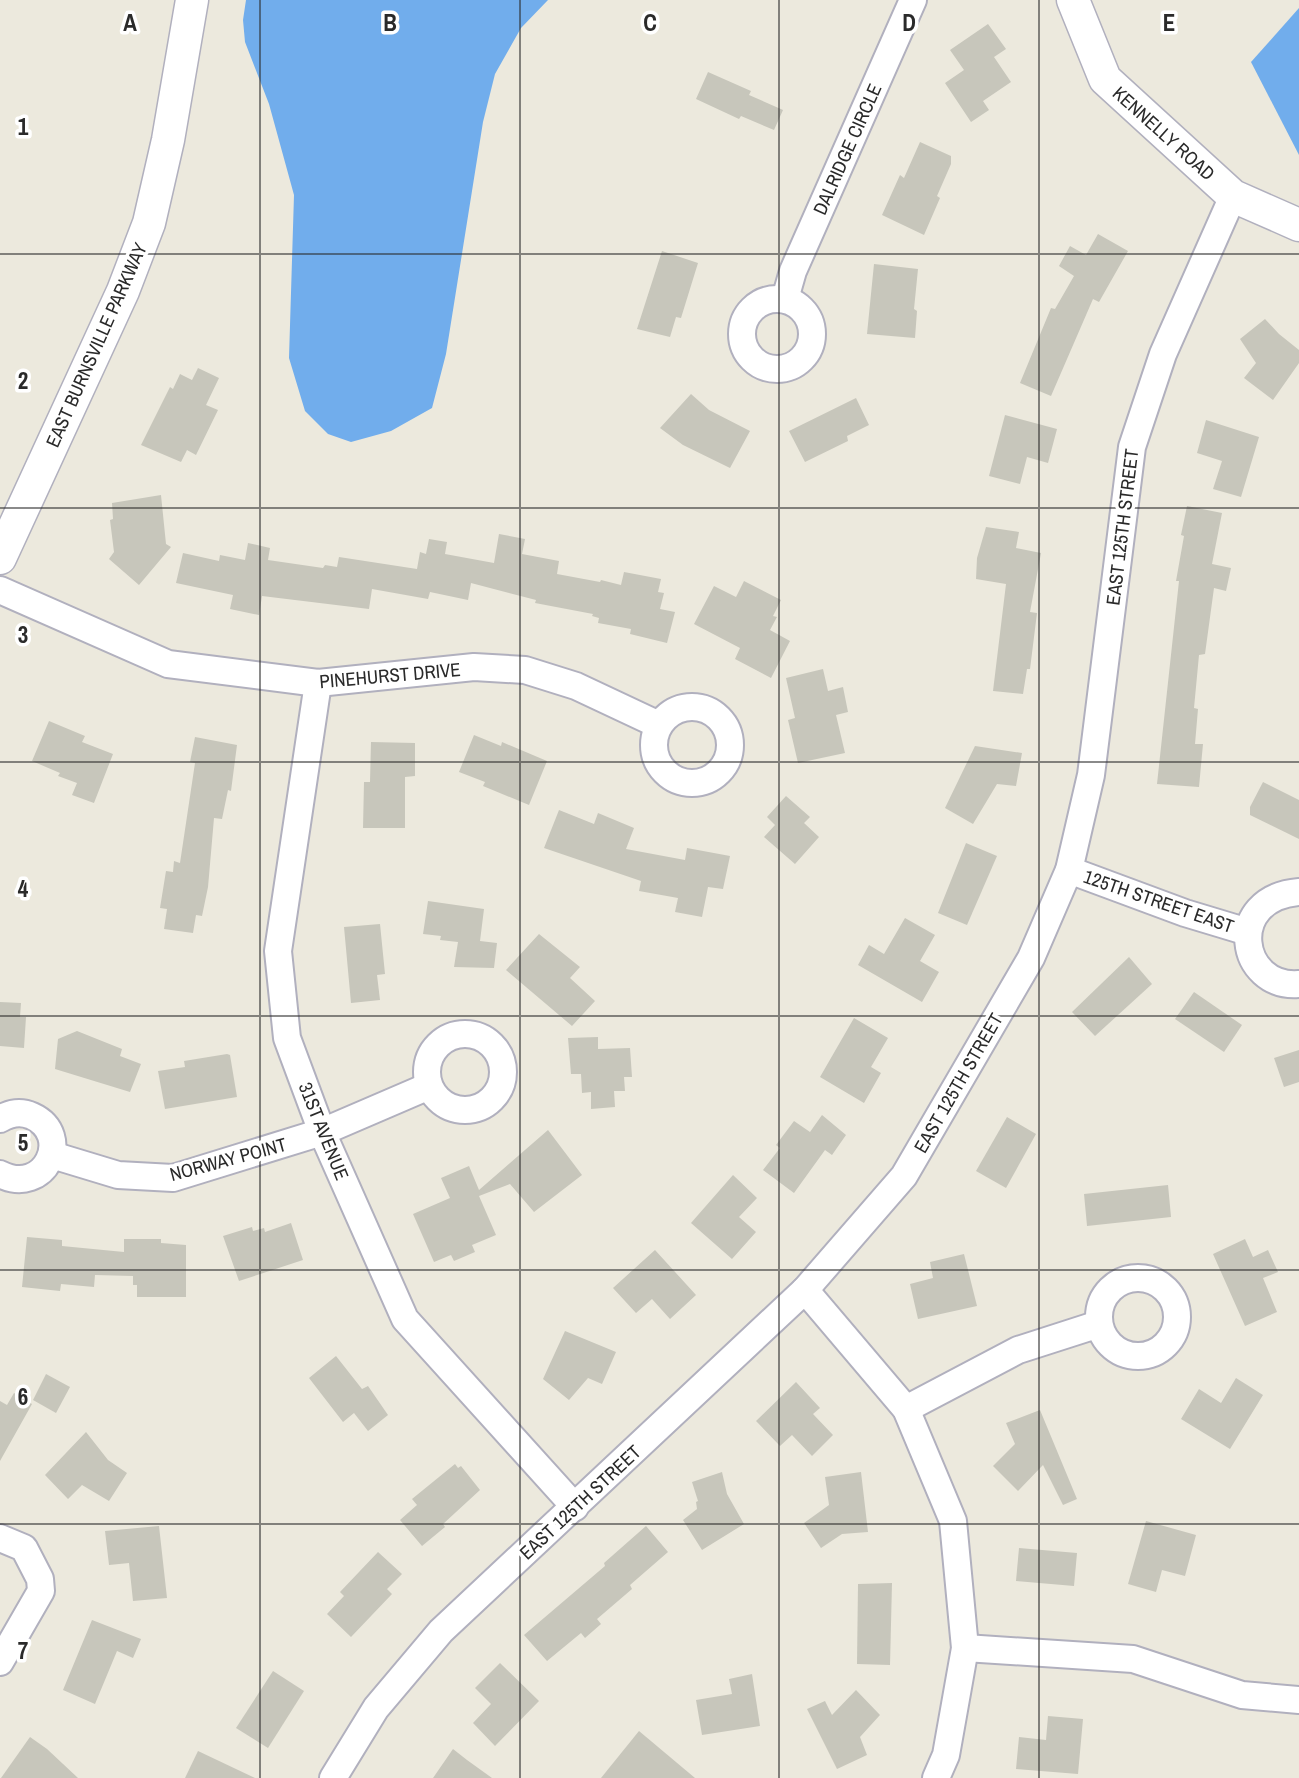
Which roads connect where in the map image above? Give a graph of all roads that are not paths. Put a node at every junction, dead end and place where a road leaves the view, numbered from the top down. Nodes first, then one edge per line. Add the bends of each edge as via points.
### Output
1 (192, 0) edge
2 (913, 0) edge
3 (1073, 0) edge
4 (1233, 196) junction
5 (1299, 225) edge
6 (785, 299) dead end
7 (0, 558) edge
8 (0, 590) edge
9 (318, 683) junction
10 (659, 725) dead end
11 (1069, 870) junction
12 (1299, 892) edge
13 (1248, 932) junction
14 (1299, 984) edge
15 (429, 1086) dead end
16 (0, 1119) edge
17 (322, 1132) junction
18 (52, 1155) junction
19 (0, 1174) edge
20 (805, 1290) junction
21 (1099, 1324) dead end
22 (906, 1409) junction
23 (575, 1507) junction
24 (0, 1538) edge
25 (965, 1648) junction
26 (0, 1662) edge
27 (1299, 1700) edge
28 (333, 1778) edge
29 (936, 1778) edge

1 - 7 street, EAST BURNSVILLE PARKWAY via 149,223 123,291
2 - 6 street, DALRIDGE CIRCLE via 793,271
3 - 4 street, KENNELLY ROAD via 1105,79
4 - 5 street, KENNELLY ROAD
4 - 11 street, EAST 125TH STREET via 1163,354 1132,447 1091,775
8 - 9 street, PINEHURST DRIVE via 168,664
9 - 10 street, PINEHURST DRIVE via 474,667 525,670 576,686
9 - 17 street, 31ST AVENUE via 278,951 288,1038
11 - 13 street, 125TH STREET EAST
11 - 20 street, EAST 125TH STREET via 1031,958 904,1176
12 - 13 street, 125TH STREET EAST via 1265,901
13 - 14 street, 125TH STREET EAST via 1249,951 1257,967 1271,979
15 - 17 street, NORWAY POINT
16 - 18 street via 15,1113 40,1120 53,1142
17 - 18 street, NORWAY POINT via 173,1178 118,1175
17 - 23 street, 31ST AVENUE via 405,1319
18 - 19 street via 36,1176 23,1180
20 - 22 street
20 - 23 street, EAST 125TH STREET
21 - 22 street via 1018,1350
22 - 25 street via 953,1521
23 - 28 street, EAST 125TH STREET via 442,1631 376,1708
24 - 26 street via 24,1548 41,1591
25 - 27 street via 1133,1659 1242,1695
25 - 29 street via 946,1755

